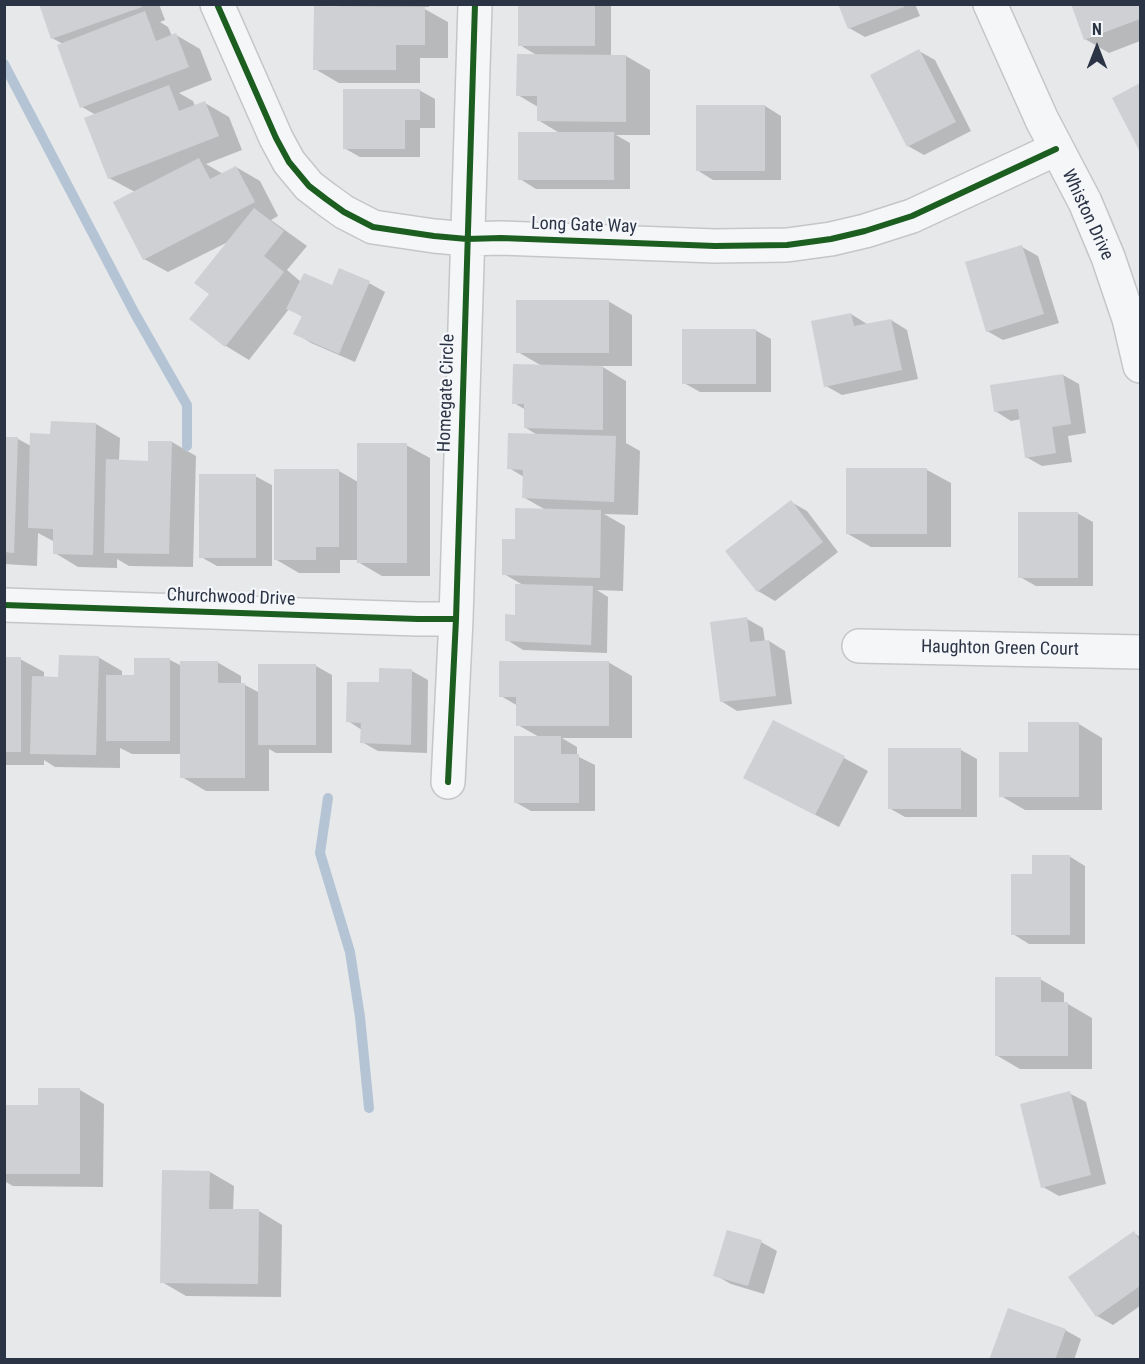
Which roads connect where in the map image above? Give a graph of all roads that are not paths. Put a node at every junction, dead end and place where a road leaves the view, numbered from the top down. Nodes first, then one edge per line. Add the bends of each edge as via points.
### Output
1 (217, 4) edge
2 (475, 4) edge
3 (990, 4) edge
4 (1056, 149) junction
5 (467, 239) junction
6 (1140, 366) edge
7 (4, 605) edge
8 (456, 619) junction
9 (859, 646) dead end
10 (1140, 652) edge
11 (448, 782) dead end

1 - 5 street, Long Gate Way via 276,138 309,186 344,212 373,226
2 - 5 street, Homegate Circle
3 - 4 street, Whiston Drive
4 - 5 street, Long Gate Way via 912,216 831,239 787,245 715,246
4 - 6 street, Whiston Drive via 1085,202 1108,257
5 - 8 street, Homegate Circle
7 - 8 street, Churchwood Drive
8 - 11 street, Homegate Circle
9 - 10 street, Haughton Green Court

